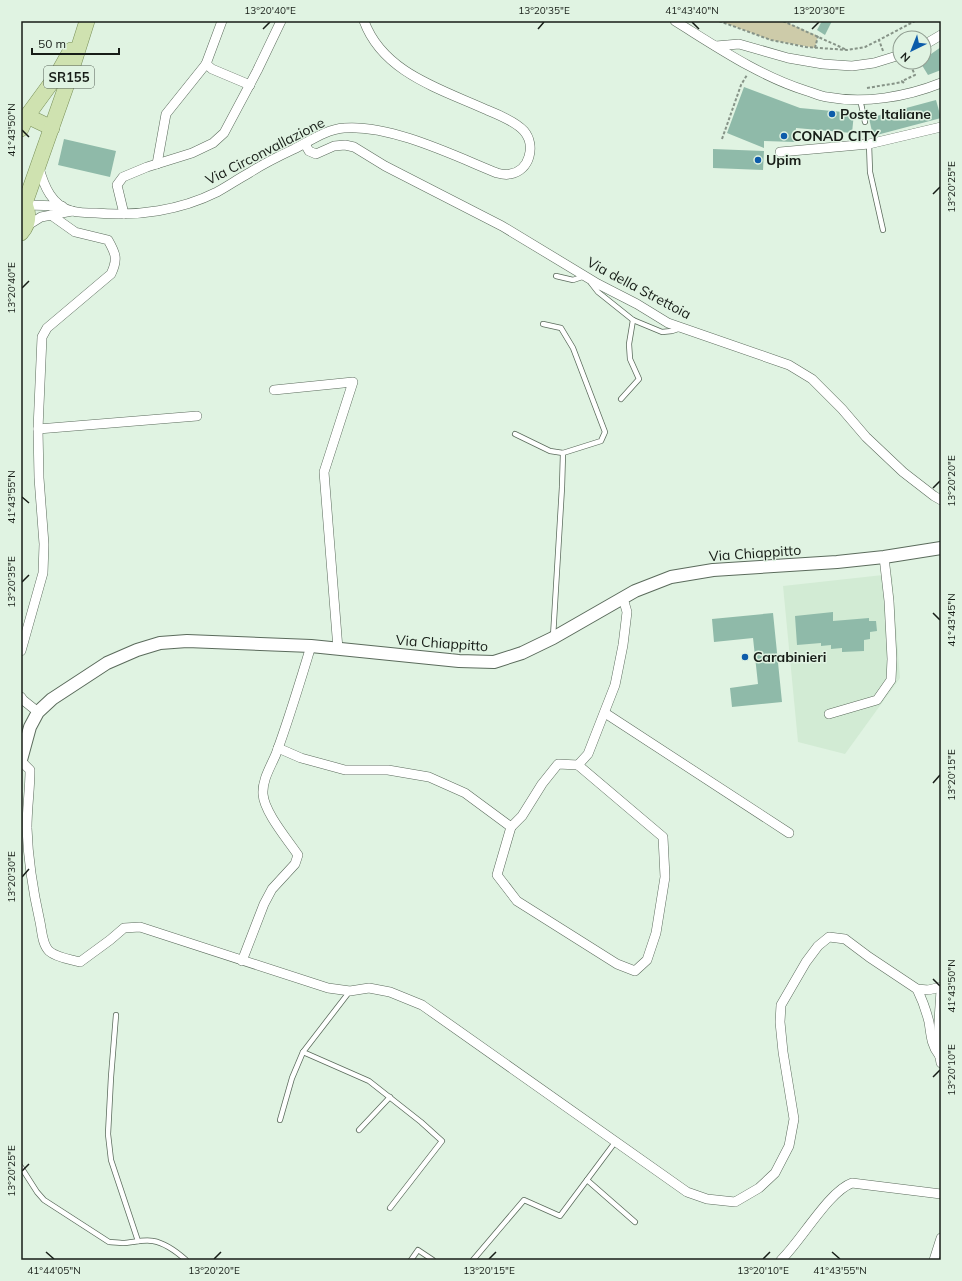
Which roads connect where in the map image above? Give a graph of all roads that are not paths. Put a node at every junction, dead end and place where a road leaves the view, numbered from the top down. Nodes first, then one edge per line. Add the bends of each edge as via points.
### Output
1 (222, 21) edge
2 (281, 21) edge
3 (364, 21) edge
4 (675, 21) edge
5 (86, 23) edge
6 (941, 35) edge
7 (932, 40) edge
8 (716, 46) junction
9 (748, 46) junction
10 (892, 58) edge
11 (741, 61) junction
12 (206, 64) junction
13 (62, 78) junction
14 (941, 84) edge
15 (250, 85) junction
16 (860, 100) junction
17 (23, 120) edge
18 (864, 122) dead end
19 (941, 127) edge
20 (52, 128) junction
21 (305, 144) junction
22 (869, 144) junction
23 (780, 152) dead end
24 (157, 164) junction
25 (39, 168) junction
26 (24, 202) edge
27 (62, 206) junction
28 (72, 211) junction
29 (124, 214) junction
30 (51, 215) junction
31 (883, 230) dead end
32 (23, 232) edge
33 (556, 276) dead end
34 (585, 276) junction
35 (633, 320) junction
36 (543, 324) dead end
37 (682, 328) junction
38 (274, 390) dead end
39 (621, 399) dead end
40 (197, 416) dead end
41 (38, 429) junction
42 (515, 434) dead end
43 (563, 453) junction
44 (941, 500) edge
45 (941, 548) edge
46 (884, 557) junction
47 (623, 598) junction
48 (553, 638) junction
49 (311, 646) junction
50 (338, 649) junction
51 (21, 651) edge
52 (21, 696) edge
53 (38, 712) junction
54 (605, 713) junction
55 (829, 714) dead end
56 (278, 748) junction
57 (21, 761) edge
58 (578, 765) junction
59 (511, 827) junction
60 (789, 833) dead end
61 (242, 961) junction
62 (941, 988) edge
63 (917, 989) junction
64 (350, 991) junction
65 (116, 1015) dead end
66 (303, 1052) junction
67 (940, 1059) edge
68 (390, 1097) junction
69 (280, 1120) dead end
70 (359, 1130) dead end
71 (616, 1141) junction
72 (21, 1167) edge
73 (587, 1180) junction
74 (941, 1194) edge
75 (390, 1208) dead end
76 (635, 1222) dead end
77 (941, 1238) edge
78 (138, 1241) junction
79 (186, 1260) edge
80 (411, 1260) edge
81 (434, 1260) edge
82 (473, 1260) edge
83 (781, 1260) edge
84 (934, 1260) edge

1 - 12 street
2 - 15 street
3 - 21 street, Via Circonvallazione via 374,42 384,54 410,74 494,113 524,130 531,150 528,161 520,170 510,174 497,173 412,139 383,131 356,128 331,131
4 - 8 street
5 - 13 main road
6 - 7 street
8 - 9 street
8 - 11 street
9 - 10 street via 788,58 823,64 852,66
9 - 11 street via 740,51
11 - 16 street via 794,87 826,97
12 - 15 street
12 - 24 street via 166,114
13 - 17 main road
13 - 20 main road, SR155
14 - 16 street via 885,98
15 - 24 street via 224,133 213,143
16 - 18 lane
17 - 20 main road
19 - 22 street
20 - 25 main road, SR155
21 - 29 street, Via Circonvallazione via 249,172 218,192 188,204 158,211
21 - 34 street, Via della Strettoia via 309,151 316,154 334,146 354,147 385,166 502,226
22 - 23 street
22 - 31 lane via 870,172
24 - 29 street via 123,177 117,185
25 - 26 main road, SR155
25 - 27 street, Via Circonvallazione via 47,191
26 - 27 street, Via Circonvallazione
26 - 32 main road via 28,218
27 - 28 street, Via Circonvallazione
28 - 29 street, Via Circonvallazione
28 - 30 street
30 - 32 street via 34,220
30 - 41 street via 75,232 108,240 115,252 116,263 111,274 47,328 42,337
33 - 34 lane via 573,280
34 - 35 lane via 598,292
34 - 37 street, Via della Strettoia via 668,323
35 - 37 lane via 662,332
35 - 39 lane via 629,344 630,359 639,379
36 - 43 lane via 561,328 573,348 605,432 601,441
37 - 44 street, Via della Strettoia via 789,365 812,379 903,472
38 - 50 street via 353,382 324,472
40 - 41 street
41 - 51 street via 44,544 43,573
42 - 43 lane via 550,451
43 - 48 lane
45 - 46 street, Via Chiappitto
46 - 47 street, Via Chiappitto via 713,570 671,577
46 - 55 street via 889,601 891,680 877,700
47 - 48 street, Via Chiappitto
47 - 54 street via 627,612 623,645 615,686
48 - 50 street, Via Chiappitto via 522,653 494,662
49 - 50 street, Via Chiappitto
49 - 53 street, Via Chiappitto via 187,641 160,643 108,663 52,699
49 - 56 street
52 - 53 street
53 - 57 street, Via Chiappitto via 30,726
54 - 58 street via 588,754
54 - 60 street
56 - 59 street via 301,758 345,770 388,770 429,777 465,793
56 - 61 street via 266,776 263,794 278,828 298,855 295,864 272,888
57 - 61 street via 30,770 28,856 37,912 48,950 59,957 80,962 124,928 140,927
58 - 59 street via 558,764 522,816
58 - 59 street via 662,837 664,877 656,933 647,960 635,971 617,964 517,901 496,875
61 - 64 street via 328,988
62 - 63 street
62 - 67 street
63 - 67 street via 925,1007 934,1048
63 - 71 street via 845,939 829,937 818,946 781,1005 782,1044 794,1118 789,1146 775,1173 760,1188 735,1202 707,1199 687,1192
64 - 66 lane
64 - 71 street via 369,988 390,992 422,1005
65 - 78 lane via 108,1134 112,1160
66 - 68 lane via 369,1081
66 - 69 lane via 292,1078
68 - 70 lane
68 - 75 lane via 442,1141
71 - 73 lane
72 - 78 lane via 44,1200 109,1242
73 - 76 lane
73 - 82 lane via 560,1216 524,1200
74 - 83 street via 852,1183 844,1186
77 - 84 street
78 - 79 lane via 153,1241 178,1253
80 - 81 lane via 418,1250

